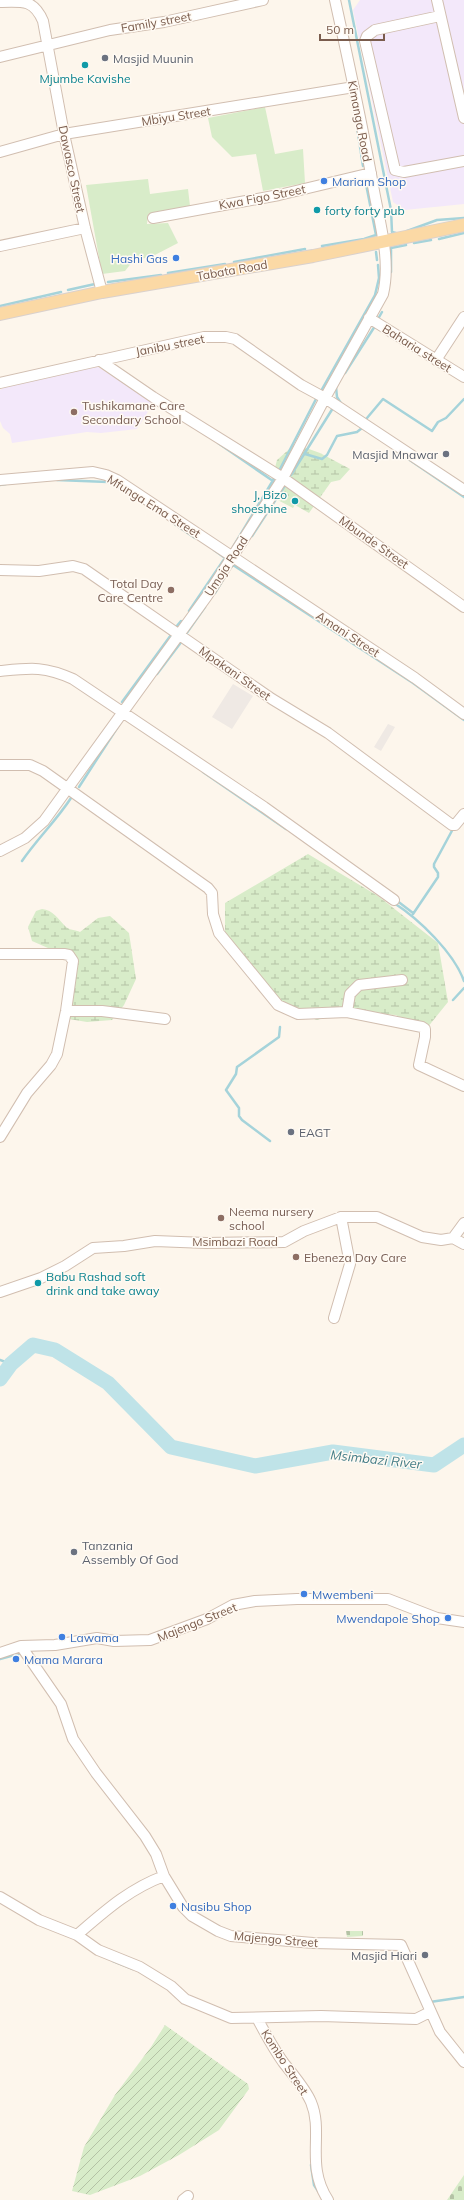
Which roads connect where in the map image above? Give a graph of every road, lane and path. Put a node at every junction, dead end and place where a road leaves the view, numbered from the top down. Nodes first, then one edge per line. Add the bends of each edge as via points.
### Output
1 (263, 0) edge
2 (335, 0) edge
3 (437, 0) edge
4 (0, 2) edge
5 (440, 16) junction
6 (49, 46) junction
7 (0, 57) edge
8 (354, 88) junction
9 (464, 118) edge
10 (64, 134) junction
11 (0, 152) edge
12 (464, 161) edge
13 (371, 173) junction
14 (153, 218) dead end
15 (464, 225) edge
16 (85, 228) junction
17 (383, 242) junction
18 (0, 246) edge
19 (102, 292) junction
20 (0, 314) edge
21 (464, 316) edge
22 (369, 318) junction
23 (99, 360) junction
24 (436, 360) junction
25 (464, 377) edge
26 (0, 383) edge
27 (324, 398) junction
28 (283, 478) junction
29 (0, 480) edge
30 (464, 490) edge
31 (232, 556) junction
32 (0, 570) edge
33 (464, 607) edge
34 (178, 634) junction
35 (0, 671) edge
36 (122, 711) junction
37 (464, 714) edge
38 (0, 765) edge
39 (68, 789) junction
40 (464, 814) edge
41 (0, 851) edge
42 (394, 900) dead end
43 (0, 954) edge
44 (402, 980) dead end
45 (66, 1011) junction
46 (347, 1012) junction
47 (165, 1019) dead end
48 (464, 1086) edge
49 (0, 1137) edge
50 (341, 1217) junction
51 (464, 1223) edge
52 (454, 1238) junction
53 (464, 1244) edge
54 (0, 1292) edge
55 (334, 1318) dead end
56 (464, 1622) edge
57 (21, 1646) junction
58 (0, 1653) edge
59 (164, 1876) junction
60 (0, 1897) edge
61 (76, 1935) junction
62 (430, 2012) junction
63 (257, 2018) junction
64 (464, 2062) edge
65 (328, 2200) edge

1 - 6 street, Family street via 164,22 110,30
2 - 8 street, Kimanga Road
3 - 5 street
4 - 6 street, Dawasco Street via 26,1 38,8
5 - 9 street
5 - 12 street via 375,30 365,41 396,171 404,172
6 - 7 street, Family street
6 - 10 street, Dawasco Street
8 - 10 street, Mbiyu Street
8 - 13 street, Kimanga Road
10 - 11 street, Mbiyu Street
10 - 16 street, Dawasco Street
13 - 14 street, Kwa Figo Street via 279,195
13 - 17 street, Kimanga Road
15 - 17 main road, Tabata Road
16 - 18 street
16 - 19 street, Dawasco Street
17 - 19 main road, Tabata Road
17 - 22 street, Umoja Road via 385,286
19 - 20 main road, Tabata Road
21 - 24 street
22 - 24 street, Baharia street
22 - 27 street, Umoja Road
23 - 26 street, Janibu street
23 - 27 street, Janibu street via 204,337 226,337 242,343 301,385
23 - 28 street, Mbunde Street via 152,397
24 - 25 street, Baharia street
27 - 28 street, Umoja Road
27 - 30 street, Janibu street
28 - 31 street, Umoja Road
28 - 33 street, Mbunde Street
29 - 31 street, Mfunga Ema Street via 92,472 106,475
31 - 34 street, Umoja Road via 207,596
31 - 37 street, Amani Street via 415,678
32 - 34 street, Mpakani Street via 39,571 77,566 96,576
34 - 36 street, Umoja Road
34 - 40 street, Mpakani Street via 272,699 328,733 452,825 455,825
35 - 36 street via 36,668 53,670 78,682
36 - 39 street, Umoja Road
36 - 42 street via 264,807
38 - 39 street via 30,765
39 - 41 street, Umoja Road via 44,821 25,838
39 - 46 street via 211,890 212,914 219,933 278,1006 298,1014
43 - 45 street via 64,954 72,958
44 - 46 street via 359,986 350,994
45 - 47 street via 102,1011
45 - 49 street via 57,1054 27,1093
46 - 48 street via 395,1020 425,1029 419,1065
50 - 52 street, Msimbazi Road via 377,1217 422,1237 441,1240
50 - 54 street, Msimbazi Road via 304,1231 284,1242 155,1241 93,1248 47,1275
50 - 55 street via 350,1264
51 - 52 street
52 - 53 street
56 - 57 street, Majengo Street via 437,1618 388,1599 255,1601 233,1605 207,1619 150,1640 114,1641 97,1638 55,1645
57 - 58 street, Majengo Street
57 - 59 street via 61,1704 73,1739 145,1836 156,1854
59 - 61 street via 132,1890
59 - 62 street, Majengo Street via 183,1907 192,1916 232,1936 313,1943 401,1945
60 - 61 street via 39,1920
61 - 63 street via 98,1950 140,1968 171,1986 185,1999 231,2018
62 - 63 street via 416,2019 321,2016
62 - 64 street, Majengo Street via 440,2032
63 - 65 street, Kombo Street via 282,2061 311,2102 315,2114 314,2156 321,2190

